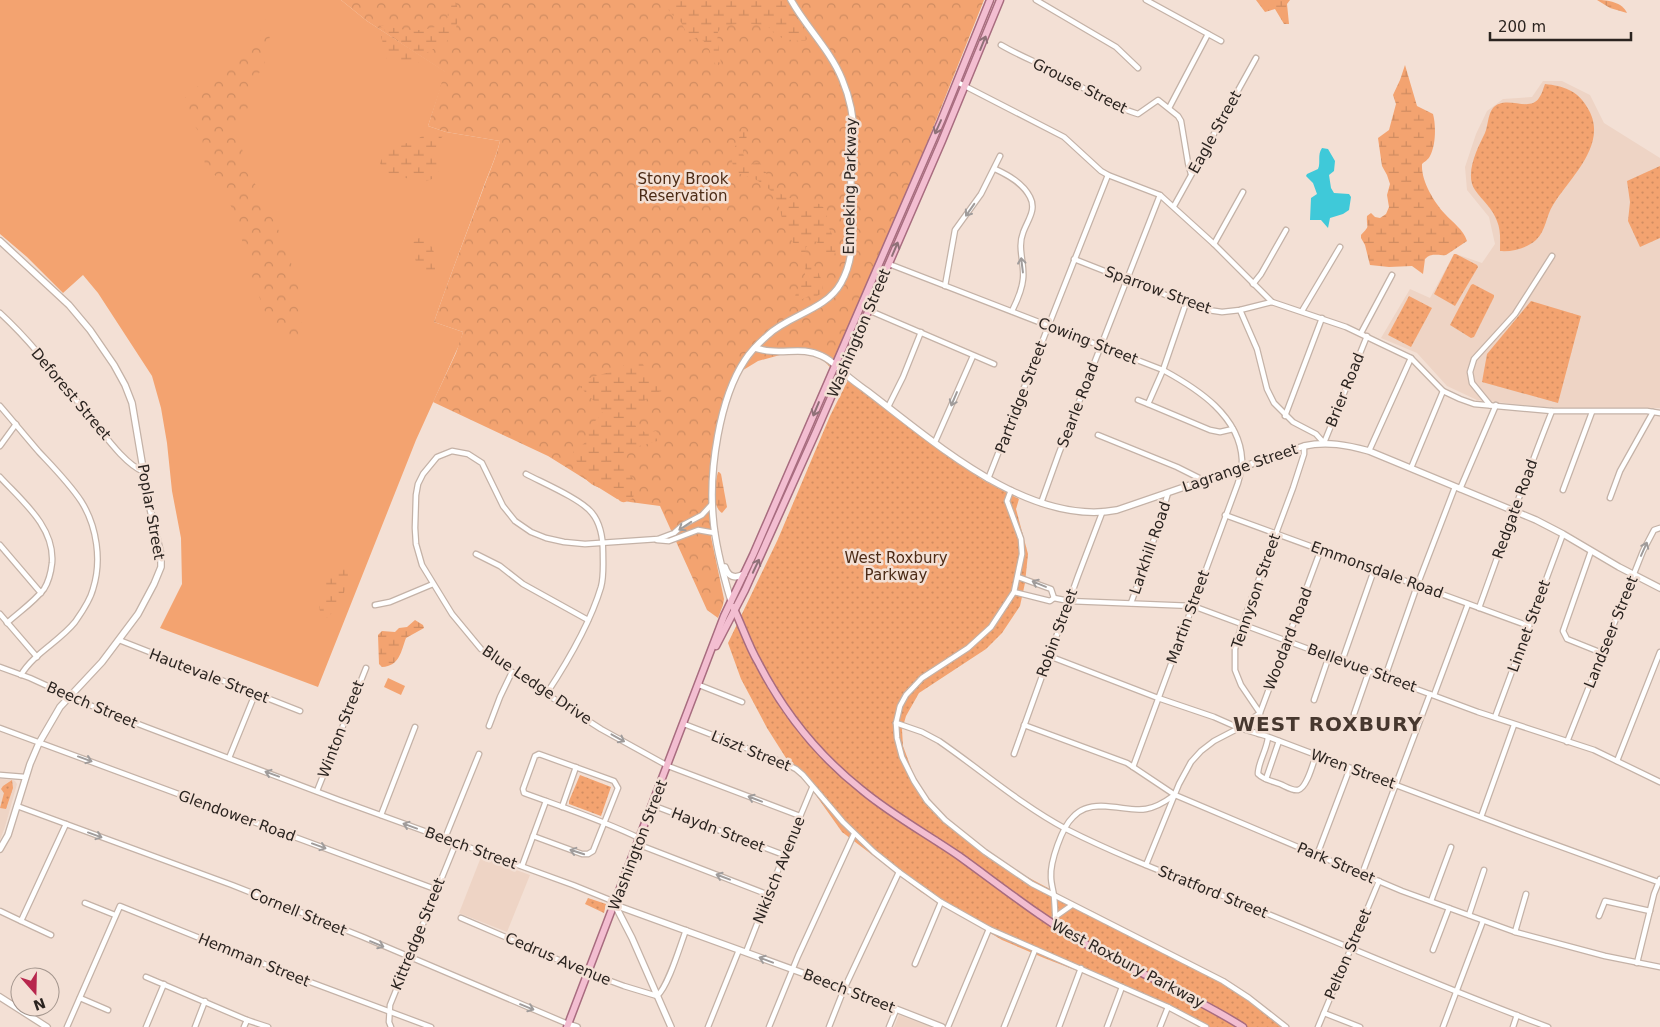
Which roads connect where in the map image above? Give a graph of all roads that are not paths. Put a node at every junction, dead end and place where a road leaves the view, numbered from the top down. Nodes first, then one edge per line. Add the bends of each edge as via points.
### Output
1 (791, 0) edge
2 (990, 0) edge
3 (1000, 0) edge
4 (1036, 0) edge
5 (1149, 1) edge
6 (1208, 34) junction
7 (1221, 41) dead end
8 (1001, 45) dead end
9 (1256, 58) dead end
10 (1138, 68) dead end
11 (957, 82) junction
12 (964, 85) junction
13 (1168, 108) junction
14 (1000, 156) dead end
15 (995, 168) junction
16 (1191, 174) junction
17 (1108, 175) junction
18 (1243, 192) dead end
19 (1160, 195) junction
20 (1174, 206) junction
21 (1286, 230) dead end
22 (0, 242) edge
23 (1214, 244) junction
24 (1340, 247) dead end
25 (1552, 256) dead end
26 (1074, 259) junction
27 (889, 264) junction
28 (1392, 276) dead end
29 (1127, 279) junction
30 (1253, 284) junction
31 (945, 286) junction
32 (1272, 302) junction
33 (1186, 303) junction
34 (868, 310) junction
35 (1240, 310) junction
36 (1012, 312) junction
37 (1302, 312) junction
38 (0, 313) edge
39 (1322, 318) junction
40 (1049, 326) junction
41 (921, 332) junction
42 (1361, 333) junction
43 (1367, 336) junction
44 (1101, 346) junction
45 (755, 348) junction
46 (973, 356) junction
47 (1411, 358) junction
48 (835, 364) junction
49 (994, 364) dead end
50 (1163, 370) junction
51 (842, 372) junction
52 (1443, 391) junction
53 (1138, 400) dead end
54 (1148, 404) junction
55 (1493, 405) junction
56 (0, 406) edge
57 (888, 407) junction
58 (1552, 411) junction
59 (1592, 412) junction
60 (1653, 412) junction
61 (1660, 413) edge
62 (1285, 416) junction
63 (16, 424) junction
64 (1234, 429) junction
65 (1098, 435) dead end
66 (935, 442) junction
67 (1324, 443) junction
68 (0, 446) edge
69 (1304, 446) junction
70 (1369, 452) junction
71 (1241, 468) junction
72 (1411, 468) junction
73 (144, 472) junction
74 (526, 474) dead end
75 (0, 477) edge
76 (988, 480) junction
77 (1203, 480) junction
78 (1458, 488) junction
79 (1010, 490) junction
80 (1563, 490) dead end
81 (1168, 494) junction
82 (1610, 498) dead end
83 (1041, 503) junction
84 (712, 504) junction
85 (1513, 511) junction
86 (1102, 513) junction
87 (1225, 515) junction
88 (1660, 528) edge
89 (1276, 532) junction
90 (715, 533) junction
91 (1563, 534) junction
92 (653, 540) junction
93 (603, 543) junction
94 (717, 544) junction
95 (0, 546) edge
96 (1321, 549) junction
97 (1591, 551) junction
98 (476, 554) dead end
99 (1374, 570) junction
100 (744, 574) junction
101 (1634, 575) junction
102 (1018, 576) junction
103 (433, 584) junction
104 (1417, 586) junction
105 (1660, 588) edge
106 (1014, 592) junction
107 (41, 593) junction
108 (1054, 598) junction
109 (1069, 601) junction
110 (731, 602) junction
111 (1131, 603) junction
112 (1468, 604) junction
113 (375, 605) dead end
114 (1193, 606) junction
115 (1479, 608) junction
116 (735, 610) junction
117 (0, 614) edge
118 (588, 620) junction
119 (7, 623) junction
120 (1242, 624) junction
121 (1529, 626) junction
122 (119, 640) junction
123 (1287, 640) junction
124 (1660, 652) edge
125 (1602, 653) junction
126 (1049, 656) junction
127 (1329, 656) junction
128 (37, 658) junction
129 (1342, 661) junction
130 (707, 662) junction
131 (0, 667) edge
132 (366, 668) dead end
133 (1369, 671) junction
134 (512, 672) junction
135 (22, 675) junction
136 (1385, 677) junction
137 (699, 685) junction
138 (547, 693) junction
139 (254, 694) junction
140 (1432, 694) junction
141 (70, 696) junction
142 (1158, 698) junction
143 (1314, 700) dead end
144 (742, 702) dead end
145 (300, 711) dead end
146 (1260, 713) junction
147 (1354, 714) dead end
148 (1495, 718) junction
149 (896, 722) junction
150 (684, 724) junction
151 (1514, 724) junction
152 (1024, 725) junction
153 (489, 726) dead end
154 (415, 727) dead end
155 (0, 728) edge
156 (1239, 728) junction
157 (1259, 734) junction
158 (1268, 737) junction
159 (1279, 741) junction
160 (1567, 742) junction
161 (39, 743) junction
162 (479, 754) dead end
163 (1014, 754) dead end
164 (1316, 756) junction
165 (229, 758) junction
166 (1617, 761) junction
167 (668, 766) junction
168 (576, 767) junction
169 (1133, 767) junction
170 (1350, 768) junction
171 (0, 775) edge
172 (25, 778) junction
173 (1266, 779) junction
174 (1660, 782) edge
175 (1396, 785) junction
176 (812, 788) junction
177 (317, 791) junction
178 (1174, 795) junction
179 (546, 801) junction
180 (652, 805) junction
181 (17, 806) junction
182 (562, 807) junction
183 (381, 814) junction
184 (800, 816) junction
185 (1481, 817) junction
186 (66, 824) junction
187 (604, 824) junction
188 (1065, 828) junction
189 (854, 834) junction
190 (532, 836) junction
191 (444, 838) junction
192 (638, 841) junction
193 (456, 843) junction
194 (1451, 847) dead end
195 (0, 849) edge
196 (784, 854) junction
197 (1317, 855) junction
198 (1146, 865) junction
199 (522, 866) junction
200 (1484, 870) dead end
201 (899, 872) junction
202 (1362, 874) junction
203 (1659, 880) edge
204 (1379, 881) junction
205 (436, 889) junction
206 (1526, 894) dead end
207 (768, 895) junction
208 (1054, 896) junction
209 (1431, 901) junction
210 (941, 902) junction
211 (86, 903) dead end
212 (615, 905) junction
213 (1072, 905) junction
214 (1448, 908) junction
215 (0, 911) edge
216 (1650, 911) junction
217 (115, 915) junction
218 (1468, 915) junction
219 (1599, 916) dead end
220 (1055, 917) junction
221 (461, 918) dead end
222 (21, 921) junction
223 (1483, 921) junction
224 (1056, 926) junction
225 (989, 929) junction
226 (686, 930) junction
227 (1515, 932) junction
228 (50, 935) dead end
229 (1351, 949) junction
230 (740, 950) junction
231 (1035, 950) junction
232 (1433, 950) dead end
233 (746, 952) junction
234 (408, 957) junction
235 (1637, 962) junction
236 (915, 964) dead end
237 (1660, 967) edge
238 (1081, 968) junction
239 (792, 970) junction
240 (589, 973) junction
241 (146, 977) dead end
242 (164, 984) junction
243 (1122, 987) junction
244 (844, 989) junction
245 (1456, 992) junction
246 (657, 996) junction
247 (0, 998) edge
248 (80, 998) junction
249 (205, 1001) junction
250 (1168, 1007) junction
251 (108, 1010) dead end
252 (389, 1010) junction
253 (896, 1010) junction
254 (1324, 1013) junction
255 (1517, 1015) junction
256 (247, 1020) junction
257 (568, 1025) edge
258 (43, 1026) edge
259 (67, 1027) edge
260 (146, 1027) edge
261 (195, 1027) edge
262 (244, 1027) edge
263 (268, 1027) edge
264 (391, 1027) edge
265 (431, 1027) edge
266 (576, 1027) edge
267 (670, 1027) edge
268 (708, 1027) edge
269 (769, 1027) edge
270 (829, 1027) edge
271 (889, 1027) edge
272 (942, 1027) edge
273 (948, 1027) edge
274 (1004, 1027) edge
275 (1059, 1027) edge
276 (1107, 1027) edge
277 (1160, 1027) edge
278 (1206, 1027) edge
279 (1243, 1027) edge
280 (1286, 1027) edge
281 (1318, 1027) edge
282 (1360, 1027) edge
283 (1443, 1027) edge
284 (1513, 1027) edge
285 (1548, 1027) edge

1 - 45 main road, Enneking Parkway via 832,60 849,98 854,139 852,243 846,273 832,294 769,333
2 - 11 main road, Washington Street
12 -> 3 main road, Washington Street
4 - 10 street via 1116,47
5 - 6 street
6 - 7 street
6 - 13 street
8 - 13 street, Grouse Street via 1132,113 1138,114 1158,100
9 - 16 street, Eagle Street
11 - 12 street
11 -> 48 main road, Washington Street
12 - 17 street via 1064,136
27 -> 12 main road, Washington Street
13 - 16 street via 1181,121
14 - 15 street
15 -> 31 street via 956,230
36 -> 15 street via 1021,290 1022,234 1030,218 1032,203 1023,187
16 - 20 street, Eagle Street
17 - 19 street
17 - 26 street, Partridge Street
18 - 23 street
19 - 20 street
19 - 29 street, Searle Road
20 - 23 street
21 - 30 street
22 - 73 main road, Poplar Street via 69,305 114,365 132,403
23 - 30 street
24 - 37 street
25 - 55 street via 1515,314 1474,359 1470,372 1472,383
26 - 29 street, Sparrow Street
26 - 40 street, Partridge Street
27 - 31 street, Cowing Street
27 - 34 main road, Washington Street
28 - 42 street
29 - 33 street, Sparrow Street
29 - 44 street, Searle Road
30 - 32 street
31 - 36 street, Cowing Street
32 - 35 street, Sparrow Street
32 - 37 street
33 - 35 street, Sparrow Street via 1222,312
33 - 50 street
34 - 41 street
34 - 51 main road, Washington Street
35 - 62 street via 1257,349 1267,389
36 - 40 street, Cowing Street
37 - 39 street
38 - 73 street, Deforest Street via 23,336 105,436 137,469
39 - 42 street
39 - 62 street
40 - 44 street, Cowing Street
40 - 76 street, Partridge Street
41 - 46 street
41 - 57 street
42 - 43 street
43 - 47 street
43 - 67 street, Brier Road
44 - 50 street, Cowing Street
44 - 83 street, Searle Road
45 - 48 main road via 769,352 808,351
45 - 84 main road, Enneking Parkway via 734,379 726,405 715,450
46 - 49 street
46 -> 66 street
47 - 52 street
47 - 70 street
48 - 51 main road, Lagrange Street
48 -> 100 main road, Washington Street
50 - 54 street
50 - 64 street, Cowing Street via 1202,394
51 - 57 main road, Lagrange Street
116 -> 51 main road, Washington Street
52 - 55 street via 1474,404
52 - 72 street
53 - 54 street
54 - 64 street via 1210,430
55 - 58 street
55 - 78 street
56 - 63 street
57 - 66 main road, Lagrange Street
58 - 59 street
58 - 85 street, Redgate Road
59 - 60 street
59 - 80 street
60 - 61 street
60 - 82 street via 1620,471
62 - 67 street via 1316,434
63 - 68 street
63 - 128 street via 82,502 89,516 97,551 97,571 87,603 75,622
64 - 71 street, Cowing Street
65 - 77 street
66 - 76 main road, Lagrange Street
67 - 69 main road, Lagrange Street
67 - 70 main road, Lagrange Street via 1347,445
69 - 71 main road, Lagrange Street
69 - 89 street, Tennyson Street via 1293,488
70 - 72 main road, Lagrange Street
71 - 77 main road, Lagrange Street
71 - 87 street, Martin Street
72 - 78 main road, Lagrange Street
73 - 122 main road, Poplar Street via 161,568 138,614
74 - 93 street via 592,512 599,523
75 - 107 street via 40,522 49,539 53,558 51,573
76 - 79 main road, Lagrange Street
77 - 81 main road, Lagrange Street
78 - 85 main road, Lagrange Street
78 - 104 street
79 - 83 main road, Lagrange Street
79 - 102 street via 1007,500 1021,539
81 - 86 main road, Lagrange Street
81 - 111 street, Larkhill Road
83 - 86 main road, Lagrange Street via 1079,513
84 - 90 main road, Enneking Parkway
84 -> 92 street, Blue Ledge Drive via 702,515 674,533
85 - 91 main road, Lagrange Street
85 - 115 street, Redgate Road
86 - 109 street, Robin Street
87 - 89 street, Emmonsdale Road
87 - 114 street, Martin Street
101 -> 88 street, Landseer Street via 1651,534
89 - 96 street, Emmonsdale Road
89 - 120 street, Tennyson Street
90 - 92 street, Blue Ledge Drive via 698,530 668,541
90 - 94 main road, Enneking Parkway
91 - 97 main road, Lagrange Street
91 - 121 street, Linnet Street
92 - 93 street, Blue Ledge Drive
93 - 103 street, Blue Ledge Drive via 564,542 546,538 522,526 503,506 482,463 468,454 452,451 430,464 418,484 416,495 416,544 422,565
93 - 118 street via 602,586
94 - 100 main road via 726,572 735,577
94 - 110 main road, Enneking Parkway
95 - 107 street
96 - 99 street, Emmonsdale Road
96 - 123 street, Woodard Road
97 - 101 main road, Lagrange Street
97 - 125 street via 1563,631 1567,639
98 - 118 street
99 - 104 street, Emmonsdale Road
99 - 129 street
100 - 110 main road, Washington Street
101 - 105 main road, Lagrange Street
101 - 125 street, Landseer Street
102 - 106 street
108 -> 102 street, Bellevue Street via 1051,589
103 - 113 street
103 - 134 street, Blue Ledge Drive via 452,614 481,649
104 - 112 street, Emmonsdale Road
104 - 136 street
106 - 108 street, Bellevue Street via 1050,601
106 - 149 street via 1006,607 968,648 914,685 900,706
107 - 119 street
108 - 109 street, Bellevue Street
109 - 111 street, Bellevue Street
109 - 126 street, Robin Street
110 - 116 main road, West Roxbury Parkway
110 - 130 main road, Washington Street via 719,623
111 - 114 street, Bellevue Street
112 - 115 street, Emmonsdale Road
112 - 140 street
114 - 120 street, Bellevue Street
114 - 142 street, Martin Street
115 - 121 street, Emmonsdale Road
116 - 130 main road, Washington Street
116 - 224 main road, West Roxbury Parkway via 775,692 801,729 828,759 870,797
117 - 119 street
118 - 138 street
119 - 128 street
120 - 123 street, Bellevue Street
120 - 146 street, Tennyson Street via 1235,649 1234,670
121 - 148 street, Linnet Street
122 - 139 street, Hautevale Street
122 - 141 main road, Poplar Street
123 - 127 street, Bellevue Street
123 - 146 street, Woodard Road
124 - 166 street
125 - 160 street, Landseer Street
126 - 142 street, Wren Street
126 - 152 street, Robin Street
127 - 129 street, Bellevue Street
127 - 143 street
128 - 135 street
129 - 133 street, Bellevue Street
130 - 137 main road, Washington Street
131 - 135 street, Beech Street
132 - 177 street, Winton Street
133 - 136 street, Bellevue Street
133 - 147 street
134 - 138 street, Blue Ledge Drive
134 - 153 street
135 - 141 street, Beech Street
136 - 140 street, Bellevue Street
137 - 144 street
137 - 150 main road, Washington Street
138 -> 167 street, Blue Ledge Drive via 601,729
139 - 145 street, Hautevale Street
139 - 165 street
140 - 148 street, Bellevue Street
140 - 175 street
141 - 161 main road, Poplar Street
141 - 165 street, Beech Street
142 - 156 street, Wren Street
142 - 169 street, Martin Street
146 - 156 street
146 - 157 street
148 - 151 street, Bellevue Street
149 - 188 street, Stratford Street via 939,741
149 - 208 street, West Roxbury Parkway via 899,748 927,801 985,852
150 - 167 main road, Washington Street
150 - 176 street, Liszt Street via 782,762 796,769
151 - 160 street, Bellevue Street
151 - 185 street
152 - 163 street, Robin Street
152 - 169 street, Park Street
154 - 183 street
155 - 161 street, Glendower Road
156 - 157 street, Wren Street
156 - 178 street via 1201,750 1184,773
157 - 158 street, Wren Street
158 - 159 street, Wren Street
158 - 173 street via 1258,771
159 - 164 street, Wren Street
159 - 173 street
160 - 166 street, Bellevue Street
161 - 172 main road, Poplar Street
161 -> 205 street, Glendower Road
162 - 191 street
164 - 170 street, Wren Street
164 - 173 street via 1308,778 1298,790
177 -> 165 street, Beech Street
166 - 174 street, Bellevue Street
167 - 180 main road, Washington Street
184 -> 167 street, Blue Ledge Drive
168 - 179 street via 539,754 535,756 523,789 524,793
168 - 182 street
168 - 187 street via 614,781 618,788
169 - 178 street, Park Street
170 - 175 street, Wren Street
170 - 197 street
171 - 172 street
172 - 181 main road, Poplar Street
175 - 185 street, Wren Street
175 - 202 street
176 - 184 street, Nikisch Avenue
176 - 189 street, West Roxbury Parkway
177 - 183 street, Beech Street
178 - 188 street via 1163,804 1138,811 1102,806 1084,809 1072,817
178 - 197 street, Park Street
178 - 198 street
179 - 182 street
179 - 190 street
180 - 192 main road, Washington Street
180 - 196 street, Haydn Street
181 - 186 street, Cornell Street
181 - 195 main road, Poplar Street via 8,836
182 - 187 street
191 -> 183 street, Beech Street
184 - 196 street, Nikisch Avenue
185 - 203 street, Wren Street via 1623,870
186 - 222 street
186 -> 234 street, Cornell Street via 232,885
187 -> 190 street via 593,851 585,854
187 - 192 street
188 - 198 street, Stratford Street
188 - 208 street via 1052,864
189 - 201 street, West Roxbury Parkway
189 - 239 street
190 - 199 street
191 - 193 street, Beech Street
207 -> 192 street
192 - 212 main road, Washington Street
193 - 199 street, Beech Street
193 - 205 street, Kittredge Street
194 - 209 street
196 - 207 street, Nikisch Avenue
197 - 202 street, Park Street
198 - 229 street, Stratford Street
199 - 212 street, Beech Street via 610,900
200 - 218 street
201 - 210 street, West Roxbury Parkway
201 - 244 street
202 - 204 street, Park Street
203 - 216 street
204 - 209 street, Park Street
204 - 229 street, Pelton Street
205 - 234 street, Kittredge Street
206 - 227 street
207 - 233 street, Nikisch Avenue
208 - 213 street, West Roxbury Parkway
208 - 220 street
209 - 214 street, Park Street
210 - 225 street, West Roxbury Parkway
210 - 236 street
211 - 217 street
212 - 226 main road, Beech Street
212 - 240 main road, Washington Street
212 - 246 main road
213 - 220 street
213 - 280 street, West Roxbury Parkway via 1223,981
214 - 218 street, Park Street
214 - 232 street
215 - 222 street
216 - 219 street via 1605,901
216 - 235 street
217 - 248 street
217 - 252 street, Hemman Street via 120,906 303,980
218 - 223 street, Park Street
220 - 224 street
221 - 240 street, Cedrus Avenue
222 - 228 street
223 - 227 street, Park Street
223 - 245 street
224 - 279 main road, West Roxbury Parkway
225 - 231 street, West Roxbury Parkway
225 - 273 street
226 - 230 main road, Beech Street
226 - 246 street
227 - 235 street, Park Street
229 - 245 street, Stratford Street
229 - 254 street, Pelton Street
230 - 233 main road, Beech Street
230 - 268 street
231 - 238 street, West Roxbury Parkway
231 - 274 street
239 -> 233 main road, Beech Street
234 - 252 street, Kittredge Street
234 -> 257 street, Cornell Street
235 - 237 street, Park Street
238 - 243 street, West Roxbury Parkway
238 - 275 street
239 - 244 main road, Beech Street
239 - 269 street
240 - 246 street, Cedrus Avenue
240 - 257 main road, Washington Street
241 - 242 street
242 - 249 street
242 - 260 street
243 - 250 street, West Roxbury Parkway
243 - 276 street
244 - 253 main road, Beech Street
244 - 270 street
245 - 255 street, Stratford Street
245 - 283 street
246 - 267 main road
247 - 258 main road
248 - 251 street
248 - 259 street
249 - 256 street
249 - 261 street
250 - 277 street
250 - 278 street, West Roxbury Parkway
252 - 264 street, Kittredge Street
252 - 265 street, Hemman Street
253 - 271 street
253 - 272 main road, Beech Street
254 - 281 street, Pelton Street
254 - 282 street
255 - 284 street
255 - 285 street, Stratford Street
256 - 262 street
256 - 263 street
257 - 266 main road, Cornell Street

